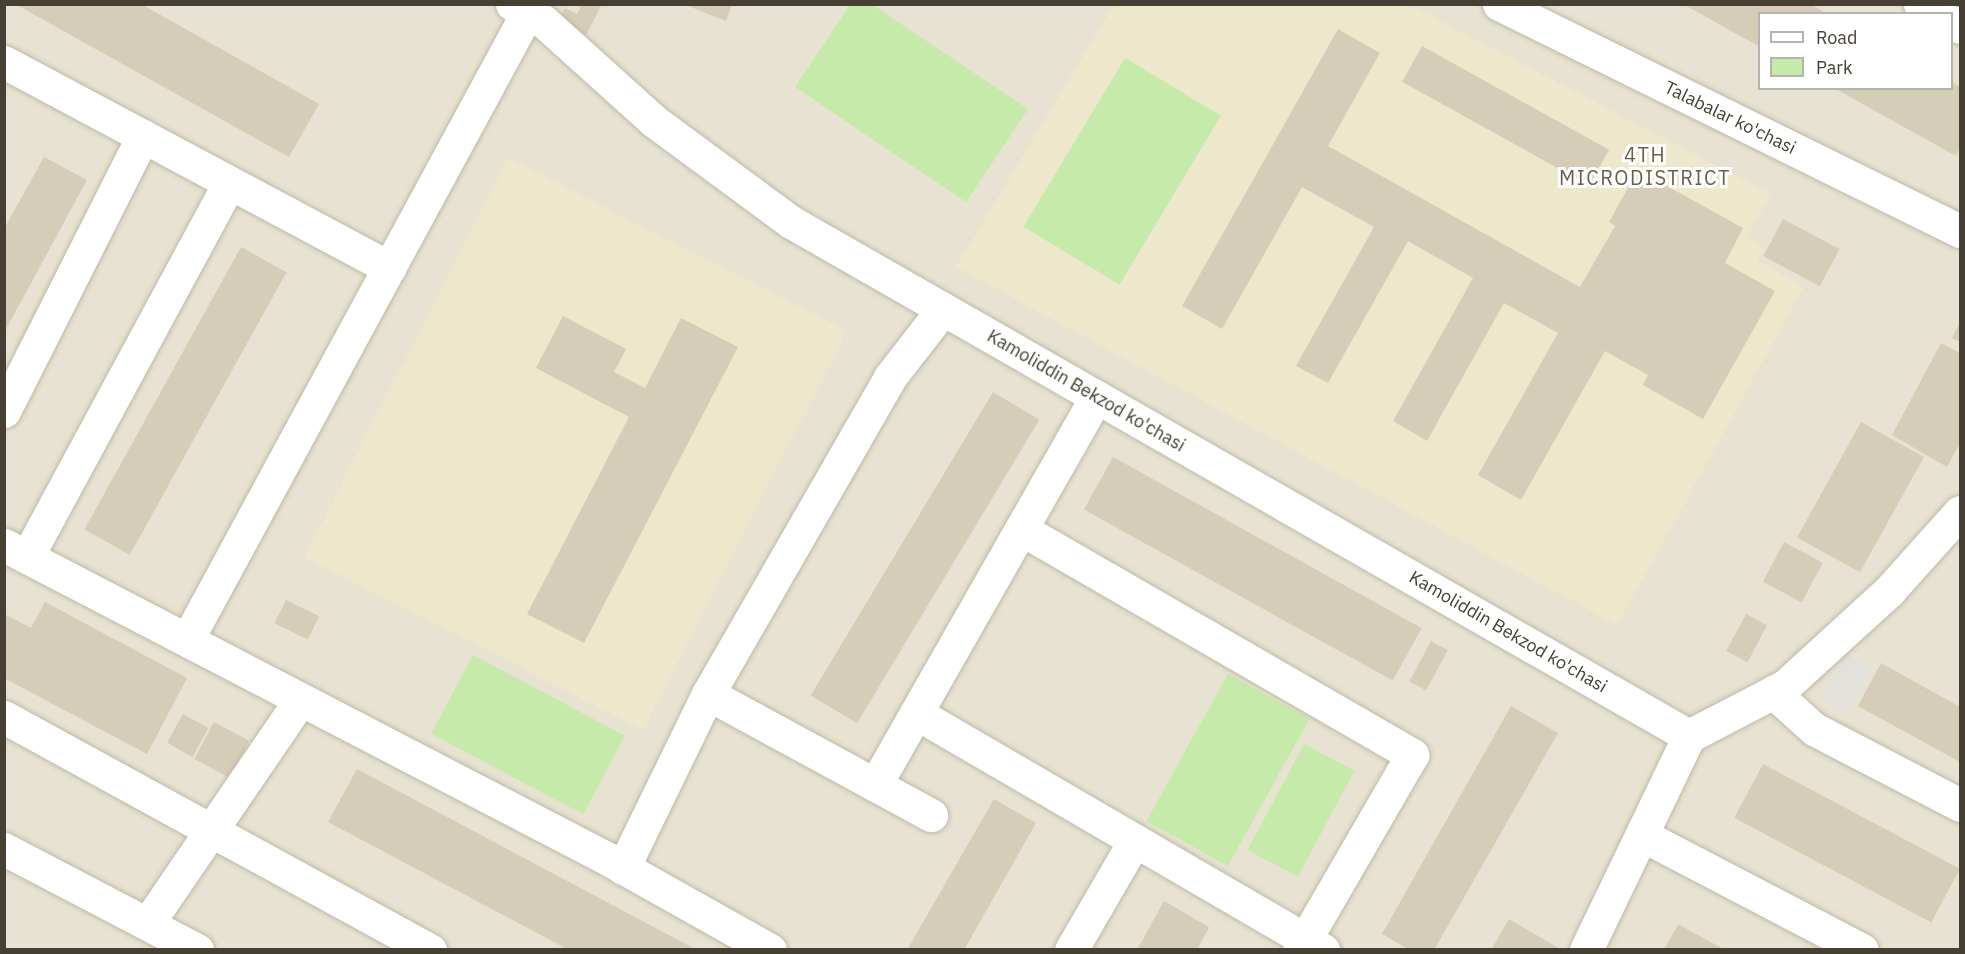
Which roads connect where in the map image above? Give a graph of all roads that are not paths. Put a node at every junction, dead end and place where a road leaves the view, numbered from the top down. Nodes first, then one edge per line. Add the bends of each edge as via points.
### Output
1 (1499, 4) edge
2 (1920, 4) edge
3 (524, 7) edge
4 (1933, 12) edge
5 (4, 62) edge
6 (143, 136) junction
7 (229, 183) junction
8 (1960, 231) edge
9 (389, 268) junction
10 (944, 309) junction
11 (1096, 397) junction
12 (4, 411) edge
13 (1960, 512) edge
14 (1021, 528) junction
15 (16, 551) edge
16 (187, 640) junction
17 (1773, 692) junction
18 (708, 694) junction
19 (300, 700) junction
20 (916, 714) junction
21 (4, 717) edge
22 (1689, 736) junction
23 (875, 785) junction
24 (1960, 805) edge
25 (931, 815) dead end
26 (213, 831) junction
27 (1641, 835) junction
28 (1135, 840) junction
29 (4, 849) edge
30 (623, 868) junction
31 (148, 923) junction
32 (1309, 946) edge
33 (196, 950) edge
34 (430, 950) edge
35 (770, 950) edge
36 (1071, 950) edge
37 (1586, 950) edge
38 (1862, 950) edge

1 - 8 street, Talabalar ko'chasi
2 - 4 street
3 - 9 street
3 - 10 street, Kamoliddin Bekzod ko'chasi via 654,121 791,222
5 - 6 street
6 - 7 street
6 - 12 street
7 - 9 street
7 - 15 street
9 - 16 street
10 - 11 street, Kamoliddin Bekzod ko'chasi
10 - 18 street via 890,377
11 - 14 street
11 - 22 street, Kamoliddin Bekzod ko'chasi
13 - 17 street via 1888,591 1785,686
14 - 20 street
14 - 32 street via 1412,755
15 - 16 street
16 - 19 street
17 - 22 street
17 - 24 street via 1814,729
18 - 23 street
18 - 30 street
19 - 26 street
19 - 30 street
20 - 23 street
20 - 28 street
21 - 26 street
22 - 27 street
23 - 25 street
26 - 31 street
26 - 34 street
27 - 37 street
27 - 38 street
28 - 32 street
28 - 36 street
29 - 31 street
30 - 35 street
31 - 33 street

